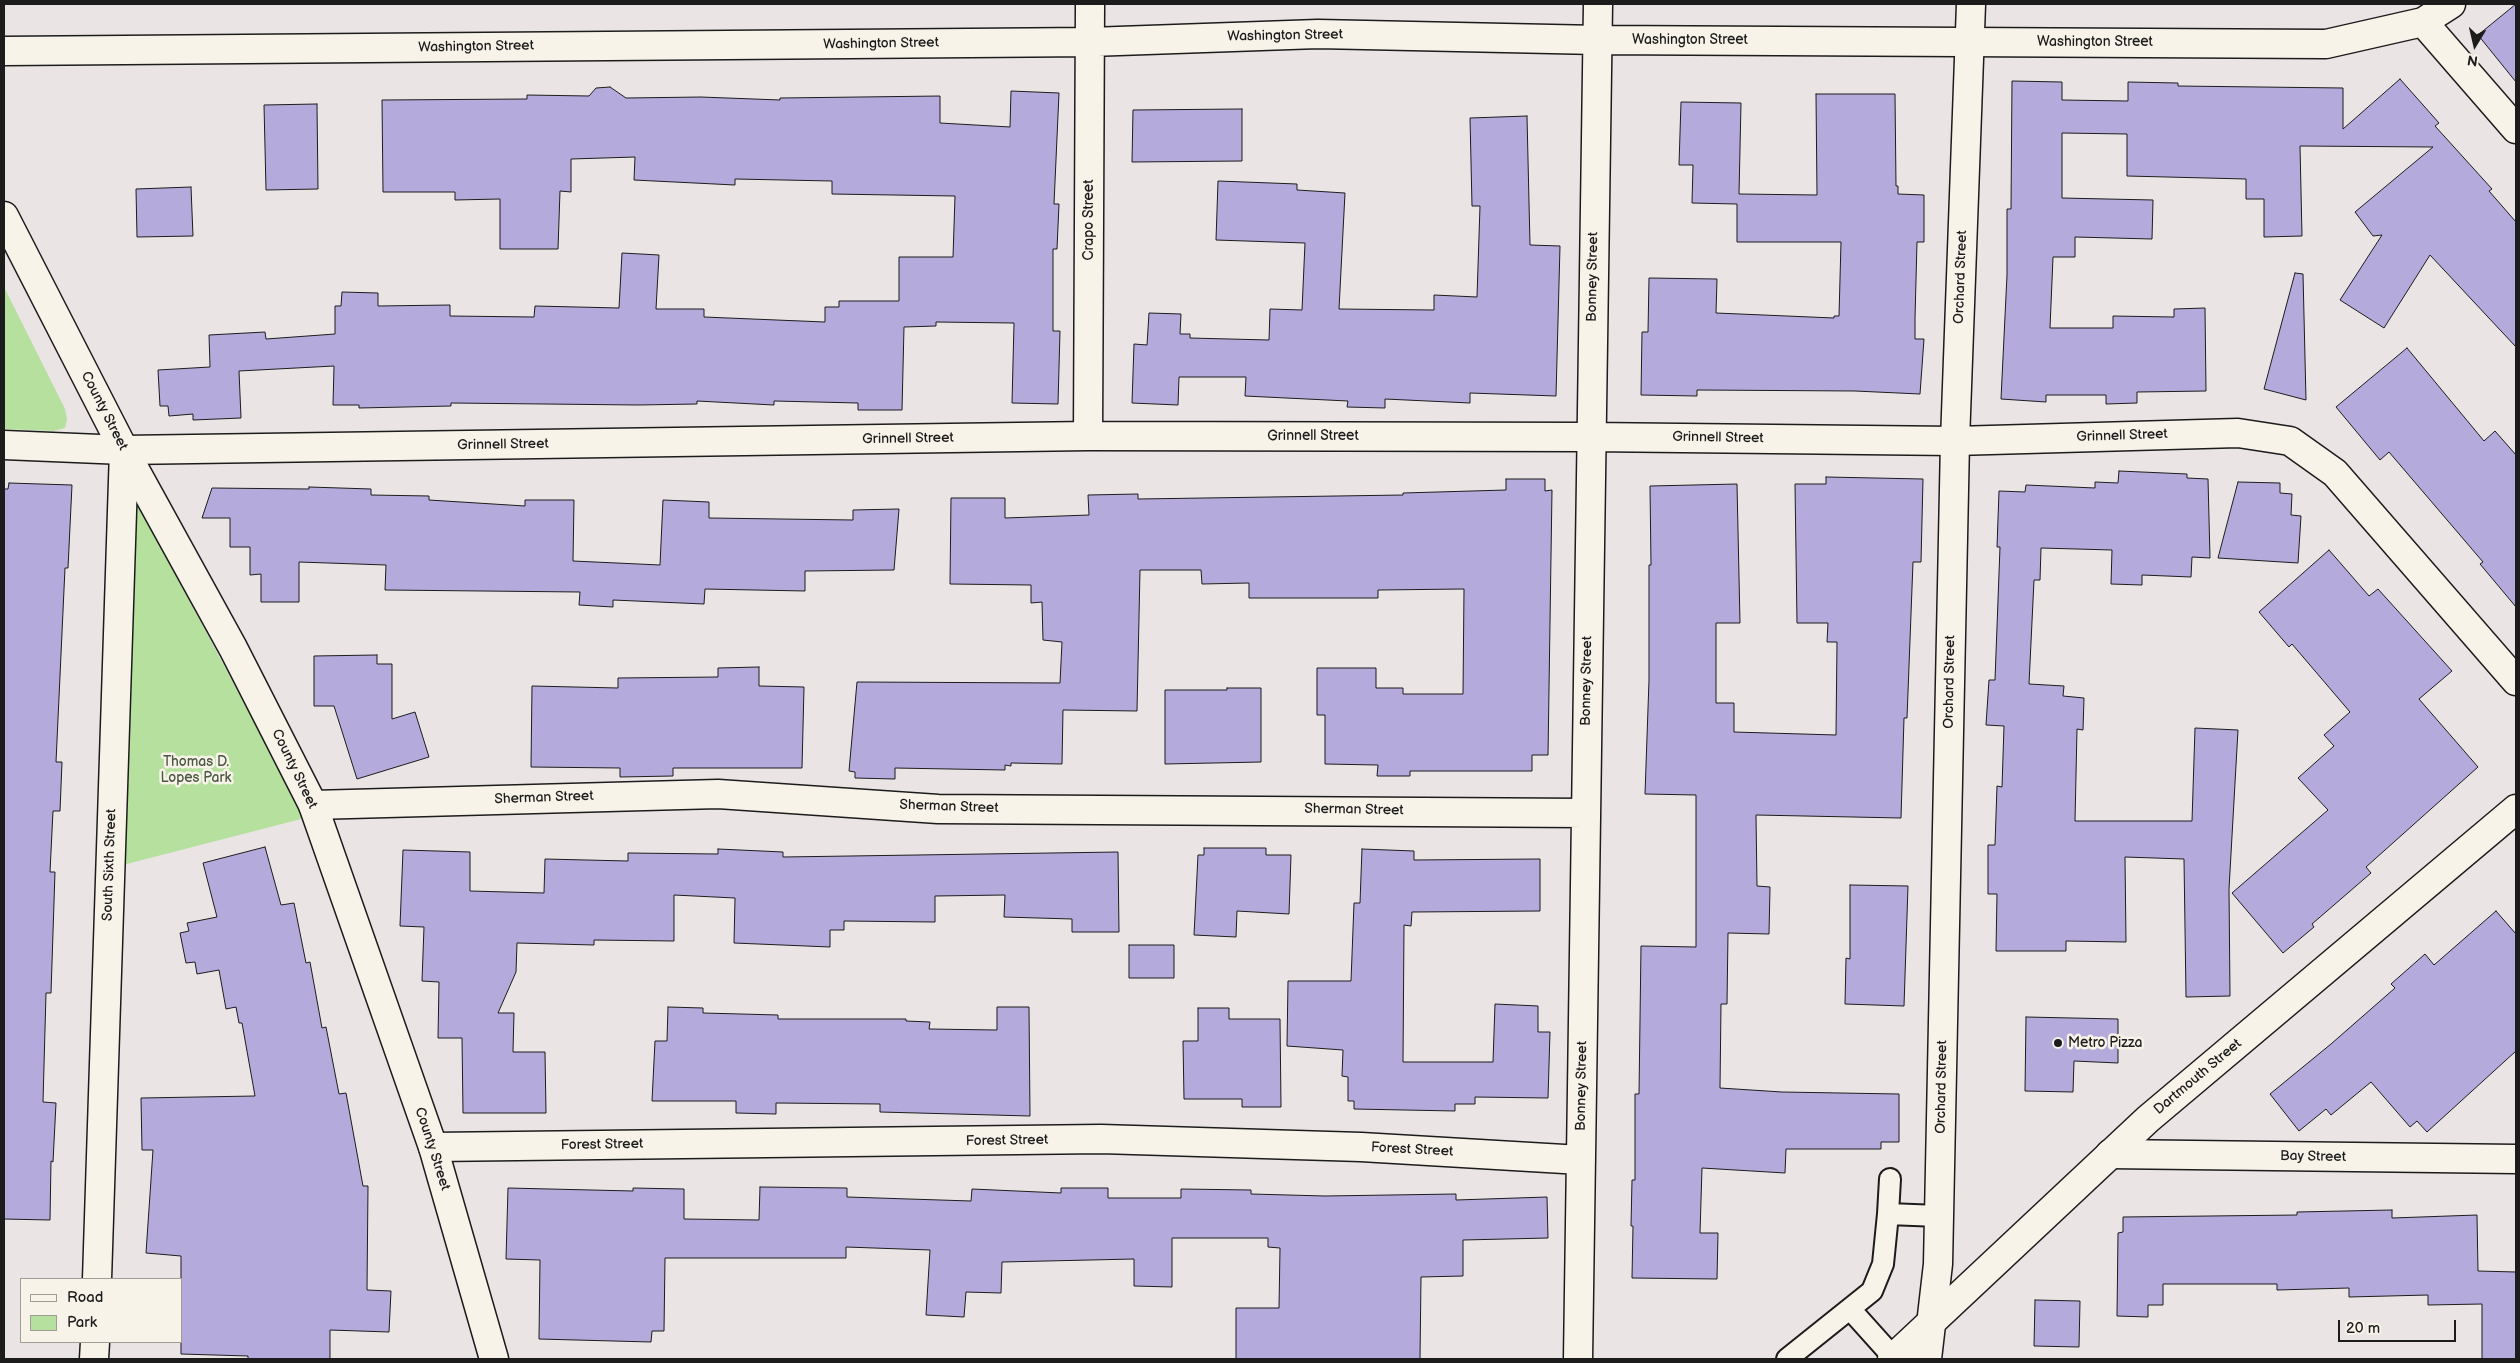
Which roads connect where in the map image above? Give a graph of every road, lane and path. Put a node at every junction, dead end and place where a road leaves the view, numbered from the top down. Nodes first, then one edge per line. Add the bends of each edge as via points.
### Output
1 (1090, 4) edge
2 (1598, 4) edge
3 (1971, 4) edge
4 (2451, 4) edge
5 (2423, 22) junction
6 (1598, 40) junction
7 (1970, 40) junction
8 (1090, 42) junction
9 (4, 51) edge
10 (2516, 129) edge
11 (4, 216) edge
12 (1088, 436) junction
13 (1590, 437) junction
14 (1955, 441) junction
15 (4, 445) edge
16 (124, 450) junction
17 (2516, 680) edge
18 (313, 805) junction
19 (2516, 809) edge
20 (1585, 812) junction
21 (433, 1147) junction
22 (2110, 1154) junction
23 (2516, 1159) edge
24 (1580, 1160) junction
25 (1890, 1179) dead end
26 (1888, 1214) junction
27 (1939, 1216) junction
28 (97, 1278) edge
29 (1850, 1310) junction
30 (1930, 1326) junction
31 (95, 1343) edge
32 (94, 1359) edge
33 (494, 1359) edge
34 (1578, 1359) edge
35 (1787, 1359) edge
36 (1893, 1359) edge
37 (1926, 1359) edge

1 - 8 street, Crapo Street
2 - 6 street, Bonney Street
3 - 7 street, Orchard Street
4 - 5 street, Washington Street
5 - 7 street, Washington Street via 2326,44
5 - 10 street
6 - 7 street, Washington Street
6 - 8 street, Washington Street via 1318,34
6 - 13 street, Bonney Street
7 - 14 street, Orchard Street
8 - 9 street, Washington Street
8 - 12 street, Crapo Street
11 - 16 street, County Street
12 - 13 street, Grinnell Street
12 - 16 street, Grinnell Street
13 - 14 street, Grinnell Street
13 - 20 street, Bonney Street
14 - 17 street, Grinnell Street via 2238,433 2290,441 2335,473
14 - 27 street, Orchard Street
15 - 16 street, Grinnell Street
16 - 18 street, County Street via 233,648
16 - 28 street, South Sixth Street
18 - 20 street, Sherman Street via 718,794 938,809
18 - 21 street, County Street
19 - 22 street, Dartmouth Street
20 - 24 street, Bonney Street
21 - 24 street, Forest Street via 1101,1140 1360,1147
21 - 33 street, County Street
22 - 23 street, Bay Street
22 - 30 street, Dartmouth Street
24 - 34 street, Bonney Street
25 - 26 lane
26 - 27 lane
26 - 29 lane via 1883,1264 1872,1290
27 - 30 street, Orchard Street via 1938,1264
29 - 35 lane
29 - 36 lane
30 - 36 street, Dartmouth Street
30 - 37 street, Orchard Street
31 - 32 street

